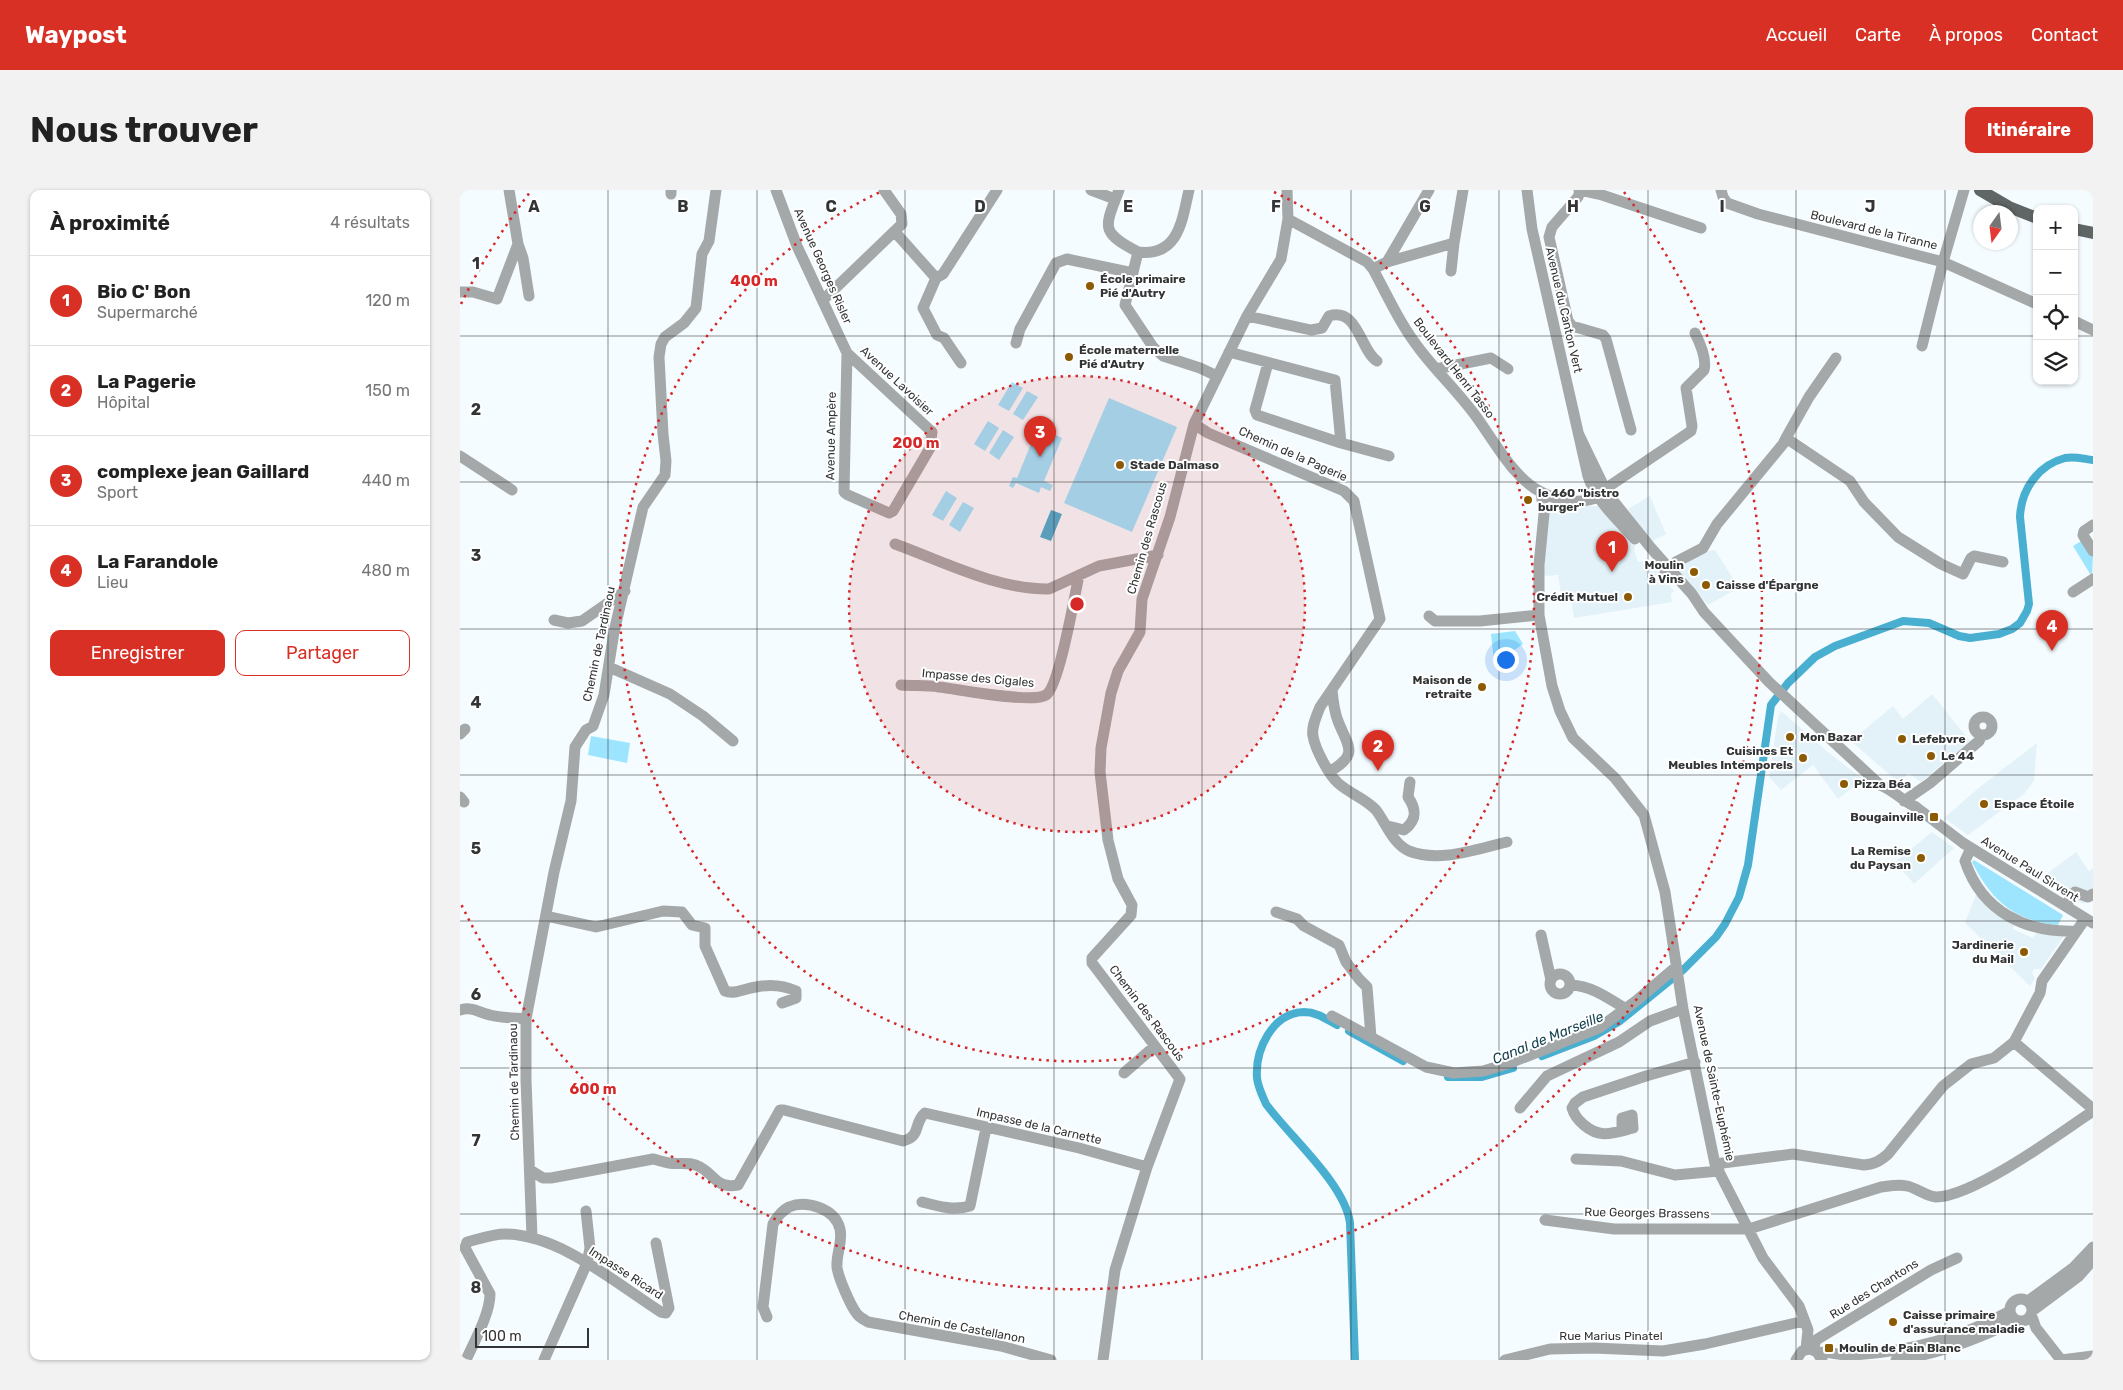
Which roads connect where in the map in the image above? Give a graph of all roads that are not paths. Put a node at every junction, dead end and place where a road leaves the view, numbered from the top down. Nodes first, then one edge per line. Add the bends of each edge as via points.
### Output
1 (509, 190) edge
2 (716, 190) edge
3 (776, 190) edge
4 (884, 190) edge
5 (997, 190) edge
6 (1091, 190) edge
7 (1189, 190) edge
8 (1287, 190) edge
9 (1429, 190) edge
10 (1463, 190) edge
11 (1526, 190) edge
12 (1721, 190) edge
13 (1964, 190) edge
14 (1970, 190) edge
15 (1980, 190) edge
16 (1579, 191) edge
17 (1117, 195) edge
18 (1995, 205) edge
19 (2033, 216) edge
20 (2018, 217) edge
21 (1288, 219) junction
22 (2033, 221) edge
23 (1701, 228) dead end
24 (2078, 230) edge
25 (895, 232) junction
26 (2093, 233) edge
27 (1454, 243) junction
28 (518, 244) junction
29 (1138, 252) junction
30 (1387, 262) junction
31 (1943, 262) junction
32 (1373, 269) junction
33 (1451, 271) dead end
34 (1133, 273) junction
35 (936, 278) junction
36 (460, 292) edge
37 (529, 296) dead end
38 (823, 300) junction
39 (2033, 302) edge
40 (1246, 316) junction
41 (2078, 323) edge
42 (2093, 330) edge
43 (1696, 333) dead end
44 (1016, 342) dead end
45 (1922, 346) dead end
46 (1229, 352) junction
47 (847, 353) junction
48 (1836, 358) dead end
49 (1377, 361) dead end
50 (1268, 363) junction
51 (961, 364) dead end
52 (1508, 368) dead end
53 (1436, 369) junction
54 (1217, 376) junction
55 (1194, 424) junction
56 (1631, 430) dead end
57 (1786, 438) junction
58 (1341, 443) junction
59 (460, 456) edge
60 (1390, 456) dead end
61 (512, 490) dead end
62 (1601, 490) junction
63 (1541, 492) junction
64 (868, 504) joint
65 (2093, 525) edge
66 (895, 544) dead end
67 (2093, 551) edge
68 (1158, 555) junction
69 (2003, 562) dead end
70 (1667, 570) junction
71 (1079, 575) junction
72 (2093, 579) edge
73 (625, 590) junction
74 (2073, 592) dead end
75 (1539, 615) junction
76 (1429, 616) dead end
77 (554, 620) dead end
78 (609, 667) junction
79 (901, 685) dead end
80 (1332, 690) junction
81 (1780, 692) joint
82 (1980, 734) dead end
83 (733, 741) dead end
84 (1329, 772) junction
85 (1410, 782) dead end
86 (1906, 803) junction
87 (1388, 826) junction
88 (1507, 842) dead end
89 (1971, 848) junction
90 (2093, 894) edge
91 (2065, 906) junction
92 (1276, 912) dead end
93 (546, 916) junction
94 (2089, 921) edge
95 (2077, 931) junction
96 (1541, 935) dead end
97 (1676, 972) junction
98 (782, 1003) dead end
99 (1626, 1009) junction
100 (1683, 1009) junction
101 (460, 1010) edge
102 (1332, 1016) dead end
103 (526, 1019) junction
104 (1371, 1037) junction
105 (2014, 1042) junction
106 (1154, 1046) junction
107 (1695, 1062) junction
108 (1124, 1072) dead end
109 (1520, 1108) dead end
110 (2093, 1110) edge
111 (986, 1128) junction
112 (1622, 1130) dead end
113 (1576, 1159) dead end
114 (1147, 1166) junction
115 (1717, 1167) junction
116 (530, 1170) junction
117 (922, 1202) dead end
118 (586, 1211) dead end
119 (1545, 1220) dead end
120 (1749, 1229) junction
121 (532, 1237) junction
122 (656, 1243) dead end
123 (2093, 1247) edge
124 (1957, 1258) dead end
125 (2093, 1260) edge
126 (588, 1263) junction
127 (2023, 1313) junction
128 (767, 1317) dead end
129 (1804, 1321) junction
130 (465, 1353) edge
131 (1815, 1353) edge
132 (2093, 1356) edge
133 (544, 1360) edge
134 (1051, 1360) edge
135 (1103, 1360) edge
136 (1505, 1360) edge
137 (1796, 1360) edge
138 (1896, 1360) edge
139 (2060, 1360) edge

1 - 28 street
2 - 73 street, Chemin de Tardinaou via 709,241 702,254 696,308 661,344 665,474 643,507
3 - 38 street, Avenue Georges Risler via 797,246
4 - 25 street via 901,214 902,224
5 - 35 street via 944,274
6 - 17 street
7 - 29 street via 1175,237 1157,252
8 - 21 street
9 - 30 street
10 - 27 street
11 - 62 street, Avenue du Canton Vert via 1579,435
12 - 31 street, Boulevard de la Tiranne via 1726,203 1766,216
13 - 31 street, Boulevard de la Tiranne
14 - 18 main road
15 - 19 main road
16 - 23 street
16 - 56 street via 1578,197 1552,227 1549,237 1568,321 1572,326 1603,335 1606,339
17 - 29 street via 1107,220 1110,232 1122,244
20 - 22 main road
21 - 32 street, Boulevard Henri Tasso via 1357,254
21 - 40 street, Chemin des Rascous via 1281,259
24 - 26 main road
25 - 35 street
25 - 38 street
27 - 30 street
27 - 33 street
28 - 36 street via 497,299
28 - 37 street
29 - 34 street
30 - 32 street
31 - 39 street
31 - 45 street
32 - 53 street, Boulevard Henri Tasso via 1404,328
34 - 44 street via 1066,259 1056,263
34 - 54 street via 1126,305 1153,348 1163,356
35 - 51 street via 923,308 937,335 944,338
38 - 47 street, Avenue Georges Risler
40 - 46 street, Chemin des Rascous
40 - 49 street via 1311,330 1322,328 1329,316 1348,318
41 - 42 street
43 - 62 street, Boulevard Henri Tasso via 1706,367 1686,388 1691,431
46 - 50 street
46 - 54 street, Chemin des Rascous
47 - 64 street, Avenue Ampère via 844,492
47 - 64 street, Avenue Lavoisier via 932,432 930,448 893,511
48 - 57 street
50 - 58 street via 1335,380
50 - 58 street via 1255,410 1257,415
52 - 53 street via 1491,358
53 - 63 street, Boulevard Henri Tasso via 1474,414 1498,450 1530,485
54 - 55 street, Chemin des Rascous
55 - 68 street, Chemin des Rascous
55 - 80 street, Chemin de la Pagerie via 1208,433 1344,491 1354,501 1380,619
57 - 69 street via 1850,481 1864,502 1898,537 1941,564 1963,574 1974,556
57 - 70 street via 1717,524 1703,548
58 - 60 street
59 - 61 street
62 - 63 street, Boulevard Henri Tasso via 1574,499 1555,498
62 - 70 street, Avenue du Canton Vert
63 - 75 street, Avenue de Sainte-Euphémie via 1544,514
65 - 67 street via 2083,535
66 - 71 street via 998,582 1048,589
68 - 71 street via 1099,566
68 - 106 street, Chemin des Rascous via 1142,599 1140,632 1118,671 1111,693 1101,754 1108,840 1118,879 1132,905 1131,915 1092,958 1092,963
70 - 81 street, Avenue du Canton Vert
71 - 79 street, Impasse des Cigales via 1061,655 1047,695 1021,698
72 - 74 street
73 - 77 street via 582,621
73 - 78 street, Chemin de Tardinaou
75 - 76 street via 1480,621 1435,621
75 - 97 street, Avenue de Sainte-Euphémie via 1552,686 1566,726 1573,738 1615,778 1644,815 1665,892
78 - 83 street via 670,694
78 - 93 street, Chemin de Tardinaou via 593,726 586,730 575,747 571,801
80 - 84 street, Chemin de la Pagerie via 1320,707 1313,735
80 - 84 street via 1334,709 1349,752 1342,764
81 - 86 street, Avenue Paul Sirvent via 1877,783
82 - 86 street via 1978,741
84 - 87 street via 1339,784 1374,808
85 - 87 street via 1408,796 1413,804 1413,823 1404,830
86 - 89 street, Avenue Paul Sirvent via 1918,815
87 - 88 street via 1392,836 1407,850 1438,856
89 - 91 street, Avenue Paul Sirvent
89 - 95 street via 1965,861 1968,869 1984,894 2004,913 2021,924 2042,930
90 - 91 street via 2088,897 2075,892
91 - 94 street, Avenue Paul Sirvent
92 - 104 street via 1297,920 1339,945 1346,962 1367,987
93 - 98 street via 596,927 663,910 682,912 692,925 705,928 705,946 725,991 773,985 796,991 796,998
93 - 103 street, Chemin de Tardinaou
94 - 95 street
95 - 105 street via 2042,982 2040,993
96 - 99 street via 1552,990 1557,994 1567,992 1570,985 1584,986
97 - 99 street
97 - 100 street, Avenue de Sainte-Euphémie
99 - 104 street via 1599,1028 1495,1069 1471,1073 1426,1067
100 - 107 street, Avenue de Sainte-Euphémie
100 - 109 street via 1650,1021 1619,1042 1547,1076
101 - 103 street via 476,1009 489,1015
102 - 104 street
103 - 116 street, Chemin de Tardinaou
105 - 110 street
105 - 115 street via 1994,1058 1971,1064 1944,1086 1888,1154 1875,1164 1793,1154
106 - 108 street
106 - 114 street, Chemin des Rascous via 1180,1078
107 - 112 street via 1584,1097 1572,1108 1579,1120 1595,1133
107 - 115 street, Avenue de Sainte-Euphémie
110 - 120 street, Rue Georges Brassens via 2032,1153 1951,1194 1936,1197 1908,1186 1881,1187
111 - 114 street, Impasse de la Carnette
111 - 116 street, Impasse de la Carnette via 925,1113 911,1139 903,1141 780,1110 738,1185 722,1185 691,1163 653,1159 551,1178 543,1178
111 - 117 street via 970,1206 939,1207
113 - 115 street via 1621,1161 1675,1175
114 - 135 street, Chemin des Rascous via 1115,1270
115 - 120 street, Avenue de Sainte-Euphémie
116 - 121 street, Chemin de Tardinaou
118 - 126 street via 590,1248
119 - 120 street, Rue Georges Brassens via 1590,1227
120 - 129 street, Avenue de Sainte-Euphémie via 1763,1258 1795,1301
121 - 126 street, Impasse Ricard
121 - 130 street, Impasse Ricard via 503,1234 465,1245 490,1294 488,1307
122 - 126 street, Impasse Ricard via 669,1308 666,1313 633,1295
123 - 127 street
124 - 131 street, Rue des Chantons via 1931,1270 1816,1340
125 - 127 street via 2079,1276
126 - 133 street
127 - 131 street via 1917,1347 1839,1356
127 - 138 street via 1956,1346
127 - 139 street
128 - 134 street, Chemin de Castellanon via 763,1307 773,1224 788,1207 809,1205 827,1212 840,1229 837,1267 840,1278 858,1315 868,1322 1001,1346
129 - 131 street, Avenue de Sainte-Euphémie
129 - 136 street, Rue Marius Pinatel via 1663,1351 1550,1349
131 - 137 street, Rue des Chantons via 1799,1354
132 - 139 street

